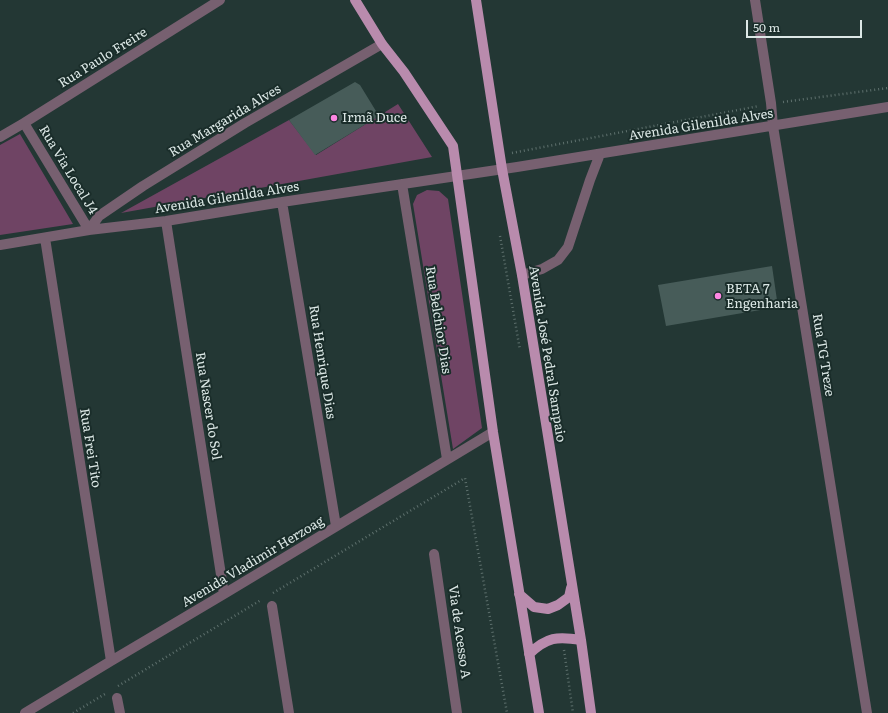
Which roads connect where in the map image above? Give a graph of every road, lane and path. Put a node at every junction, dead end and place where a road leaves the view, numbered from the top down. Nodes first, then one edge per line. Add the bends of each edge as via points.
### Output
1 (220, 0) edge
2 (355, 0) edge
3 (476, 0) edge
4 (755, 0) edge
5 (382, 44) junction
6 (888, 88) edge
7 (771, 103) junction
8 (888, 107) edge
9 (24, 123) junction
10 (773, 126) junction
11 (0, 137) edge
12 (600, 154) junction
13 (500, 155) junction
14 (502, 169) junction
15 (457, 176) junction
16 (402, 184) junction
17 (282, 202) junction
18 (166, 221) junction
19 (89, 230) junction
20 (44, 238) junction
21 (0, 245) edge
22 (522, 275) junction
23 (493, 432) junction
24 (447, 459) junction
25 (336, 526) junction
26 (434, 554) dead end
27 (572, 586) junction
28 (224, 594) junction
29 (519, 594) junction
30 (269, 595) dead end
31 (262, 600) dead end
32 (272, 606) dead end
33 (581, 640) junction
34 (529, 654) junction
35 (110, 661) junction
36 (107, 693) dead end
37 (115, 694) joint
38 (25, 713) edge
39 (73, 713) edge
40 (120, 713) edge
41 (289, 713) edge
42 (458, 713) edge
43 (507, 713) edge
44 (539, 713) edge
45 (591, 713) edge
46 (867, 713) edge

1 - 9 street, Rua Paulo Freire
2 - 5 main road
3 - 13 main road, Avenida José Pedral Sampaio
4 - 7 street, Rua TG Treze
5 - 15 main road via 404,72 453,146
5 - 19 street, Rua Margarida Alves via 245,122 150,182 99,216
6 - 7 path
7 - 10 street, Rua TG Treze
7 - 13 path
8 - 10 street, Avenida Gilenilda Alves
9 - 11 street, Rua Paulo Freire
9 - 19 street, Rua Via Local J4
10 - 12 street, Avenida Gilenilda Alves
10 - 46 street, Rua TG Treze
12 - 14 street, Avenida Gilenilda Alves
12 - 22 street via 568,248 558,260 542,270
13 - 14 main road, Avenida José Pedral Sampaio
14 - 15 street, Avenida Gilenilda Alves
14 - 22 main road, Avenida José Pedral Sampaio
15 - 16 street, Avenida Gilenilda Alves
15 - 23 main road
16 - 17 street, Avenida Gilenilda Alves
16 - 24 street, Rua Belchior Dias
17 - 18 street, Avenida Gilenilda Alves
17 - 25 street, Rua Henrique Dias
18 - 19 street, Avenida Gilenilda Alves
18 - 28 street, Rua Nascer do Sol
19 - 20 street, Avenida Gilenilda Alves
20 - 21 street, Avenida Gilenilda Alves
20 - 35 street, Rua Frei Tito
22 - 27 main road, Avenida José Pedral Sampaio
23 - 24 street, Avenida Vladimir Herzoag
23 - 29 main road
24 - 25 street, Avenida Vladimir Herzoag
25 - 28 street, Avenida Vladimir Herzoag
26 - 42 street, Via de Acesso A
27 - 29 main road via 569,597 548,609 534,607
27 - 33 main road, Avenida José Pedral Sampaio
28 - 35 street, Avenida Vladimir Herzoag
29 - 34 main road
30 - 43 path via 465,478
31 - 37 path
32 - 41 street
33 - 34 main road via 566,637 546,641
33 - 45 main road, Avenida José Pedral Sampaio
34 - 44 main road
35 - 38 street, Avenida Vladimir Herzoag
36 - 39 path
37 - 40 street

